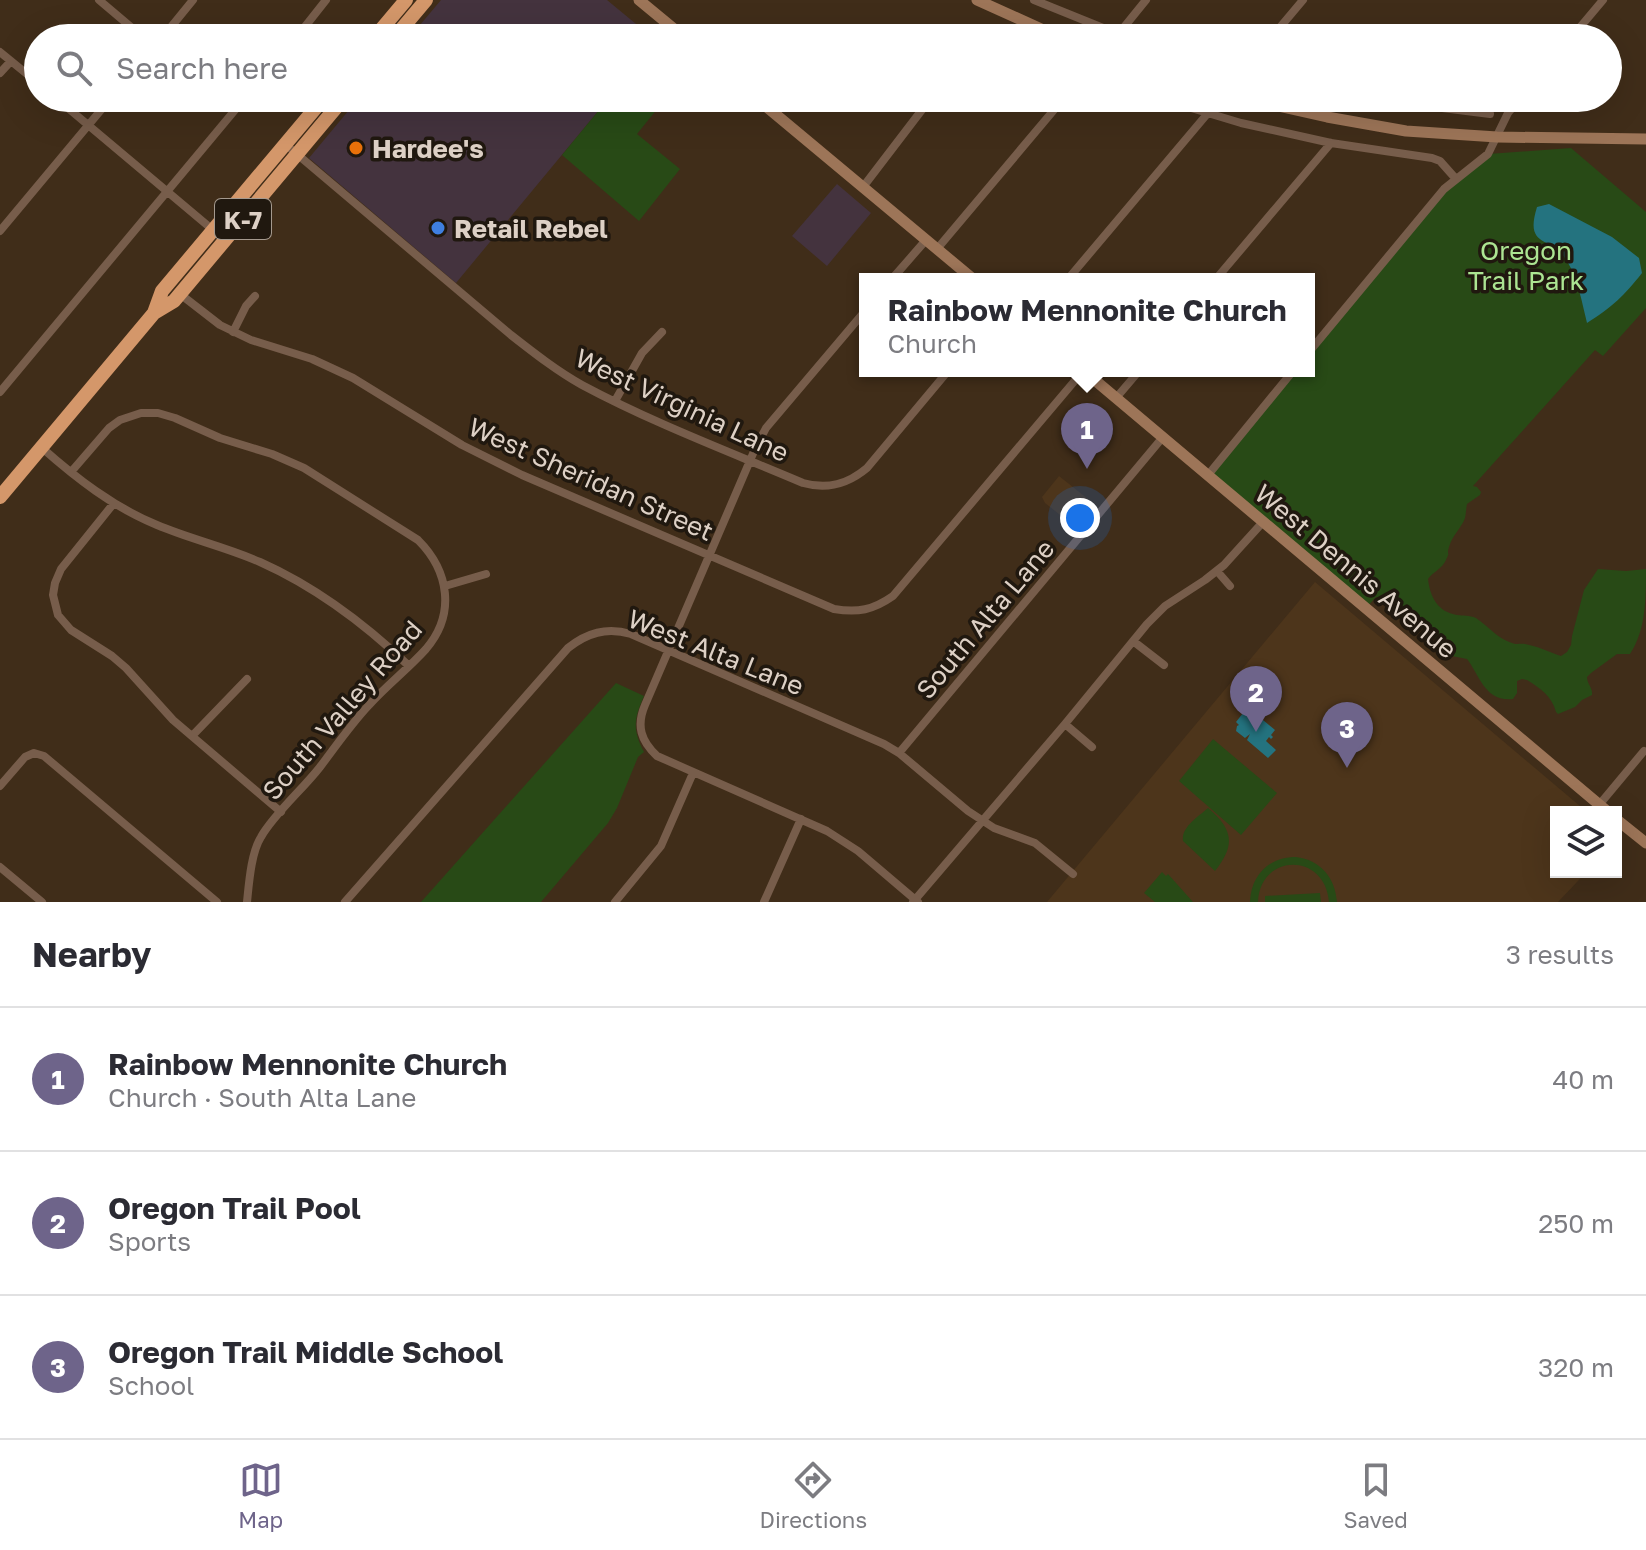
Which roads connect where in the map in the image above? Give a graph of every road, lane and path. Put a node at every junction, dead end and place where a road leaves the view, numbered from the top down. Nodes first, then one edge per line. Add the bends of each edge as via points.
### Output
1 (99, 0) edge
2 (193, 0) edge
3 (326, 0) edge
4 (406, 0) edge
5 (426, 0) edge
6 (639, 0) edge
7 (1034, 0) edge
8 (1146, 0) edge
9 (1303, 0) edge
10 (1603, 0) edge
11 (986, 2) edge
12 (127, 24) edge
13 (173, 24) edge
14 (307, 24) edge
15 (386, 24) edge
16 (406, 24) edge
17 (668, 24) edge
18 (1032, 24) edge
19 (1089, 24) edge
20 (1126, 24) edge
21 (1283, 24) edge
22 (1583, 24) edge
23 (0, 52) edge
24 (11, 61) junction
25 (24, 72) edge
26 (0, 73) edge
27 (73, 112) edge
28 (99, 112) edge
29 (233, 112) edge
30 (312, 112) edge
31 (332, 112) edge
32 (773, 112) edge
33 (920, 112) edge
34 (1052, 112) edge
35 (1205, 112) edge
36 (1303, 112) edge
37 (1474, 112) edge
38 (1509, 112) edge
39 (1208, 113) junction
40 (1490, 114) dead end
41 (88, 125) junction
42 (1497, 137) junction
43 (1646, 139) edge
44 (1331, 143) junction
45 (285, 144) junction
46 (297, 154) junction
47 (1456, 179) junction
48 (863, 187) junction
49 (168, 191) junction
50 (213, 230) junction
51 (0, 231) edge
52 (926, 240) junction
53 (937, 249) junction
54 (897, 273) edge
55 (966, 273) edge
56 (1073, 273) edge
57 (1221, 273) edge
58 (180, 294) junction
59 (255, 296) dead end
60 (154, 313) junction
61 (859, 318) edge
62 (233, 332) junction
63 (662, 332) dead end
64 (1315, 345) edge
65 (943, 377) edge
66 (1078, 377) edge
67 (1090, 377) edge
68 (1134, 377) edge
69 (1288, 377) edge
70 (0, 392) edge
71 (1116, 398) junction
72 (615, 401) junction
73 (1163, 437) junction
74 (41, 447) junction
75 (751, 461) junction
76 (71, 472) junction
77 (1208, 475) junction
78 (0, 497) edge
79 (114, 503) junction
80 (1263, 522) junction
81 (710, 555) junction
82 (1217, 571) junction
83 (486, 574) dead end
84 (445, 586) junction
85 (1230, 586) dead end
86 (1133, 641) junction
87 (668, 650) junction
88 (1164, 665) dead end
89 (409, 666) junction
90 (247, 679) dead end
91 (1065, 724) junction
92 (192, 736) junction
93 (1092, 747) dead end
94 (1644, 751) edge
95 (899, 753) junction
96 (693, 773) junction
97 (0, 786) edge
98 (1602, 806) edge
99 (1605, 806) edge
100 (281, 812) junction
101 (801, 819) junction
102 (983, 821) junction
103 (1622, 824) edge
104 (1646, 843) edge
105 (0, 867) edge
106 (1073, 874) dead end
107 (915, 901) edge
108 (42, 902) edge
109 (217, 902) edge
110 (247, 902) edge
111 (345, 902) edge
112 (615, 902) edge
113 (764, 902) edge

1 - 12 street
2 - 13 street
3 - 14 street
4 - 15 highway
5 - 16 highway
6 - 17 street
7 - 19 street
8 - 20 street
9 - 21 street
10 - 22 street
11 - 18 street
23 - 24 street
24 - 25 street
24 - 26 street
27 - 41 street
28 - 41 street
29 - 49 street
30 - 45 highway, K-7
31 - 46 highway, K-7
32 - 48 street
33 - 48 street
34 - 53 street
35 - 39 street
36 - 42 street via 1390,128
37 - 40 street
38 - 42 street
39 - 44 street
39 - 56 street
41 - 49 street
41 - 51 street
42 - 43 street
42 - 47 street via 1488,154
44 - 47 street via 1432,158
44 - 57 street
45 - 46 street, West Virginia Lane
45 - 50 highway, K-7
46 - 58 highway, K-7
46 - 72 street, West Virginia Lane via 531,351
47 - 64 street
48 - 52 street
49 - 50 street
49 - 70 street
50 - 60 highway, K-7 via 162,291
52 - 53 street
52 - 54 street
53 - 55 street
58 - 60 highway, K-7
58 - 62 street, West Sheridan Street
59 - 62 street
60 - 74 highway, K-7
61 - 75 street via 766,428
62 - 81 street, West Sheridan Street via 333,368 489,460
63 - 72 street via 639,358
65 - 75 street, West Virginia Lane via 867,468 847,482 811,485
66 - 81 street, West Sheridan Street via 893,596 871,609 834,609
67 - 71 street, West Dennis Avenue
68 - 71 street
69 - 77 street
71 - 73 street, West Dennis Avenue
72 - 75 street, West Virginia Lane
73 - 77 street, West Dennis Avenue
73 - 95 street, South Alta Lane
74 - 76 street
74 - 78 highway, K-7
75 - 81 street
76 - 79 street
76 - 84 street via 120,420 141,413 165,415 304,468 418,540 435,561
77 - 80 street, West Dennis Avenue
79 - 89 street via 159,526 286,574 355,618
79 - 92 street via 61,569 55,607 71,630 126,668
80 - 82 street
80 - 98 street, West Dennis Avenue
81 - 87 street
82 - 85 street
82 - 86 street via 1165,606
83 - 84 street
84 - 89 street, South Valley Road via 436,634
86 - 88 street
86 - 91 street
87 - 95 street, West Alta Lane
87 - 96 street via 641,715 641,736 657,756
87 - 111 street, West Alta Lane via 621,631 580,638
89 - 100 street, South Valley Road via 369,704
90 - 92 street
91 - 93 street
91 - 102 street
92 - 100 street
94 - 99 street, West Dennis Avenue
95 - 102 street
96 - 101 street
96 - 112 street via 661,846
97 - 109 street via 25,757 44,756
100 - 110 street, South Valley Road via 260,838
101 - 107 street via 841,839
101 - 113 street
102 - 106 street via 1035,843
102 - 107 street
103 - 104 street
105 - 108 street

